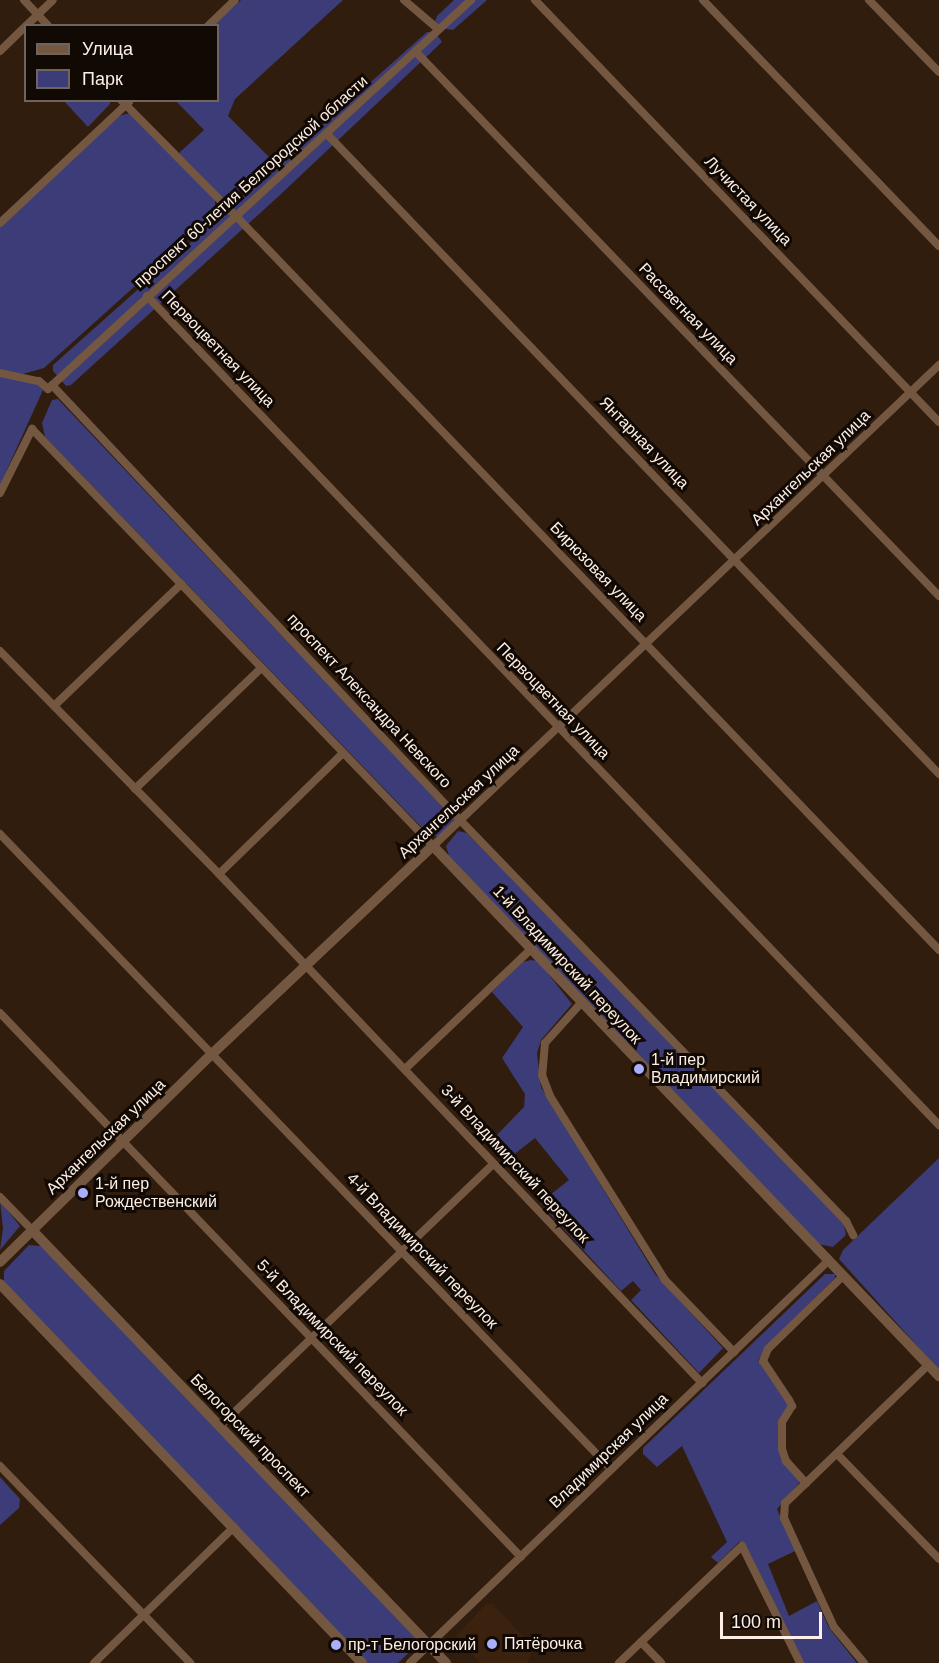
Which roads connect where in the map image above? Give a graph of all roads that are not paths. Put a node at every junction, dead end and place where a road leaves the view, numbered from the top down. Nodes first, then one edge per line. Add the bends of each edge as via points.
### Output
1 (24, 0) edge
2 (52, 0) edge
3 (235, 0) edge
4 (404, 0) edge
5 (471, 0) edge
6 (535, 0) edge
7 (703, 0) edge
8 (869, 0) edge
9 (37, 15) junction
10 (28, 24) edge
11 (46, 24) edge
12 (210, 24) edge
13 (24, 28) edge
14 (438, 29) junction
15 (0, 51) edge
16 (416, 52) junction
17 (939, 72) edge
18 (126, 102) edge
19 (327, 134) junction
20 (235, 215) junction
21 (0, 222) edge
22 (939, 246) edge
23 (147, 296) junction
24 (939, 365) edge
25 (0, 373) edge
26 (52, 386) junction
27 (910, 392) junction
28 (939, 422) edge
29 (823, 477) junction
30 (0, 493) edge
31 (736, 560) junction
32 (181, 584) junction
33 (939, 596) edge
34 (647, 644) junction
35 (0, 651) edge
36 (260, 669) junction
37 (55, 705) junction
38 (559, 729) junction
39 (342, 754) junction
40 (939, 774) edge
41 (135, 789) junction
42 (462, 822) junction
43 (0, 834) edge
44 (433, 846) junction
45 (219, 874) junction
46 (531, 949) junction
47 (939, 950) edge
48 (306, 966) junction
49 (582, 1003) junction
50 (0, 1013) edge
51 (212, 1054) junction
52 (405, 1069) junction
53 (939, 1125) edge
54 (123, 1141) junction
55 (493, 1164) junction
56 (0, 1197) edge
57 (32, 1230) junction
58 (853, 1234) dead end
59 (401, 1251) junction
60 (828, 1261) junction
61 (0, 1262) edge
62 (843, 1276) junction
63 (0, 1284) edge
64 (310, 1337) junction
65 (734, 1352) junction
66 (928, 1365) junction
67 (939, 1376) edge
68 (702, 1383) junction
69 (220, 1426) junction
70 (837, 1454) junction
71 (0, 1466) edge
72 (612, 1469) junction
73 (806, 1483) junction
74 (234, 1527) junction
75 (521, 1557) junction
76 (939, 1559) edge
77 (144, 1615) junction
78 (641, 1642) junction
79 (429, 1645) junction
80 (94, 1663) edge
81 (190, 1663) edge
82 (362, 1663) edge
83 (410, 1663) edge
84 (446, 1663) edge
85 (619, 1663) edge
86 (661, 1663) edge
87 (800, 1663) edge
88 (864, 1663) edge

1 - 9 street
2 - 9 street
3 - 12 street
4 - 14 street
5 - 14 street, проспект 60-летия Белгородской области
6 - 27 street, Лучистая улица
7 - 22 street
8 - 17 street
9 - 10 street
9 - 11 street
13 - 15 street
14 - 16 street, проспект 60-летия Белгородской области
16 - 19 street, проспект 60-летия Белгородской области
16 - 29 street, Рассветная улица
18 - 20 street, Бирюзовая улица
18 - 21 street
19 - 20 street, проспект 60-летия Белгородской области
19 - 31 street, Янтарная улица
20 - 23 street, проспект 60-летия Белгородской области
20 - 34 street, Бирюзовая улица
23 - 26 street, проспект 60-летия Белгородской области
23 - 38 street, Первоцветная улица
24 - 27 street, Архангельская улица
25 - 26 street via 39,381 48,389
26 - 42 street, проспект Александра Невского
27 - 28 street, Лучистая улица
27 - 29 street, Архангельская улица
29 - 31 street, Архангельская улица
29 - 33 street, Рассветная улица
30 - 32 street via 32,429
31 - 34 street, Архангельская улица
31 - 40 street, Янтарная улица
32 - 36 street
32 - 37 street
34 - 38 street, Архангельская улица
34 - 47 street, Бирюзовая улица
35 - 37 street, 3-й Владимирский переулок
36 - 39 street
36 - 41 street
37 - 41 street, 3-й Владимирский переулок
38 - 42 street, Архангельская улица
38 - 53 street, Первоцветная улица
39 - 44 street
39 - 45 street
41 - 45 street, 3-й Владимирский переулок
42 - 44 street, Архангельская улица
42 - 58 street, проспект Александра Невского via 846,1221
43 - 51 street, 4-й Владимирский переулок
44 - 46 street, 1-й Владимирский переулок
44 - 48 street, Архангельская улица
45 - 48 street, 3-й Владимирский переулок
46 - 49 street, 1-й Владимирский переулок
46 - 52 street
48 - 51 street, Архангельская улица
48 - 52 street, 3-й Владимирский переулок
49 - 60 street, 1-й Владимирский переулок
49 - 65 street via 545,1043 542,1075 549,1096 665,1280
50 - 54 street, 5-й Владимирский переулок
51 - 54 street, Архангельская улица
51 - 59 street, 4-й Владимирский переулок
52 - 55 street, 3-й Владимирский переулок
54 - 57 street, Архангельская улица
54 - 64 street, 5-й Владимирский переулок
55 - 59 street
55 - 68 street, 3-й Владимирский переулок
56 - 57 street
57 - 61 street, Архангельская улица
57 - 69 street, Белогорский проспект
59 - 64 street
59 - 72 street, 4-й Владимирский переулок
60 - 62 street, 1-й Владимирский переулок
60 - 65 street, Владимирская улица
62 - 66 street, 1-й Владимирский переулок
62 - 73 street via 764,1354 765,1366 792,1406 782,1422 782,1449 786,1461
63 - 74 street
64 - 69 street
64 - 75 street, 5-й Владимирский переулок
65 - 68 street, Владимирская улица
66 - 67 street, 1-й Владимирский переулок
66 - 70 street
68 - 72 street, Владимирская улица
69 - 79 street, Белогорский проспект
70 - 73 street
70 - 76 street
71 - 77 street
72 - 75 street, Владимирская улица
73 - 88 street via 785,1503 784,1518 834,1627
74 - 77 street
74 - 82 street
75 - 79 street, Владимирская улица
77 - 80 street
77 - 81 street
78 - 85 street
78 - 86 street
78 - 87 street via 742,1546
79 - 83 street, Владимирская улица
79 - 84 street, Белогорский проспект

